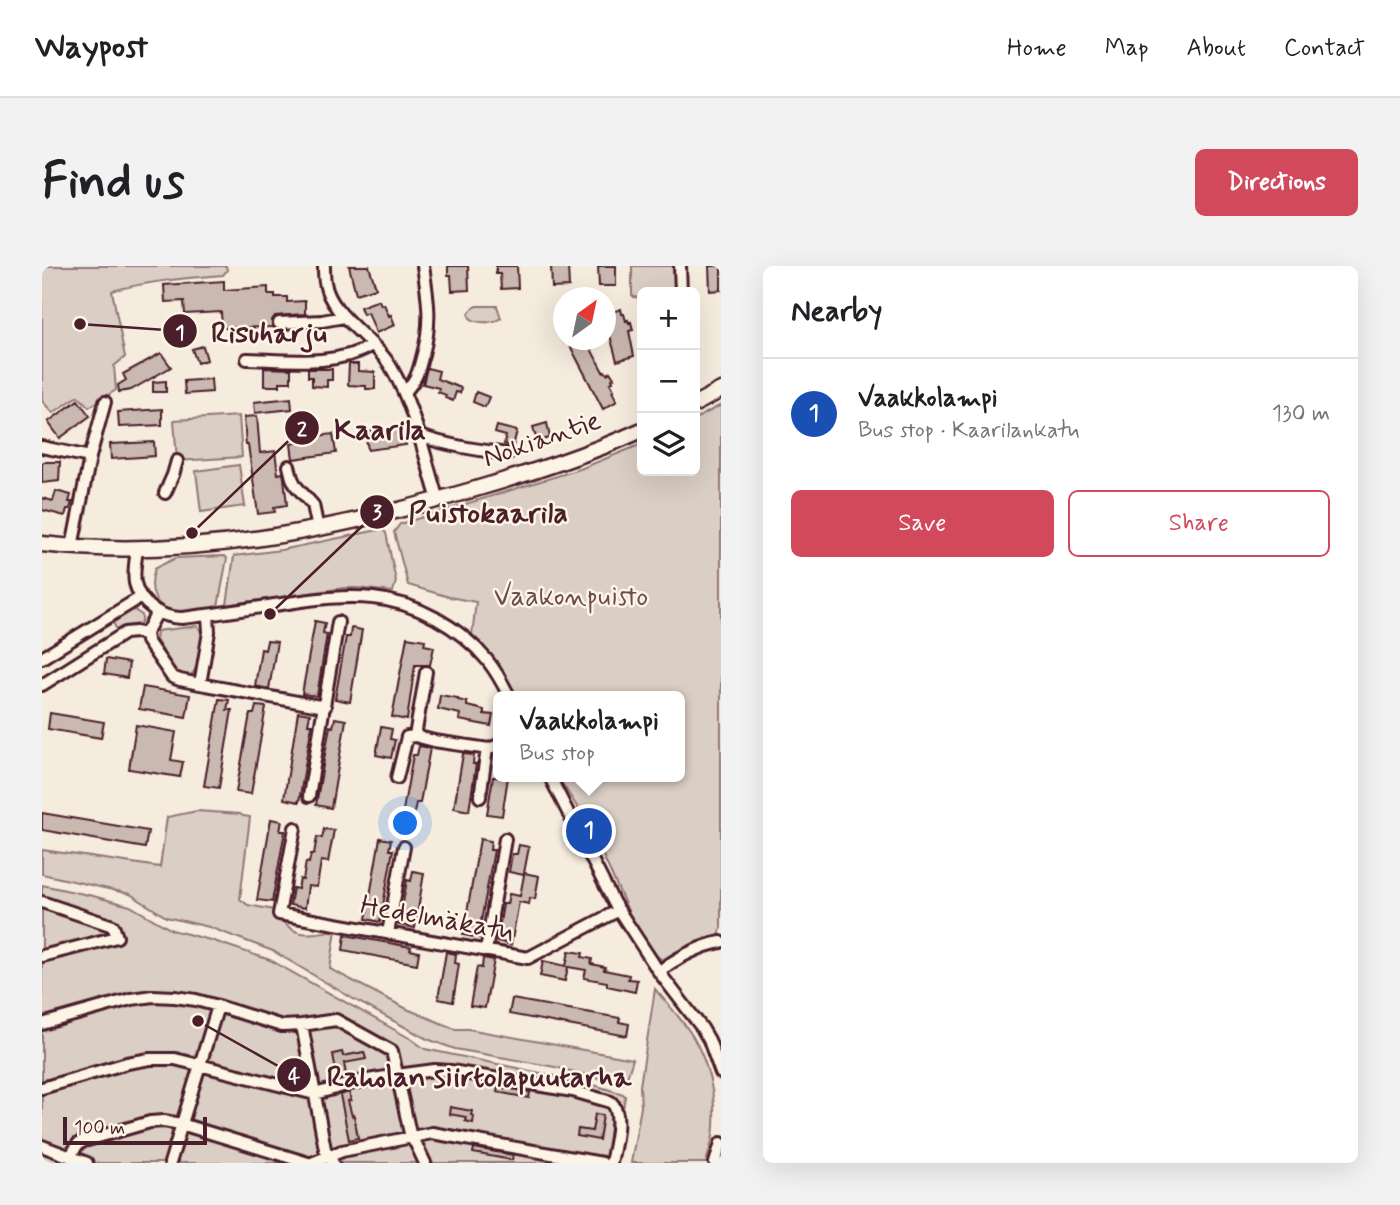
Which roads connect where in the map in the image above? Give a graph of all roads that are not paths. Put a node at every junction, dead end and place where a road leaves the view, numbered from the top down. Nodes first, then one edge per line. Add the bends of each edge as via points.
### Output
1 (324, 266) edge
2 (424, 266) edge
3 (680, 266) edge
4 (681, 287) edge
5 (344, 317) junction
6 (279, 323) dead end
7 (372, 345) junction
8 (247, 359) dead end
9 (721, 390) edge
10 (404, 393) junction
11 (700, 401) edge
12 (105, 402) dead end
13 (637, 432) edge
14 (420, 436) junction
15 (42, 447) edge
16 (508, 454) dead end
17 (90, 457) junction
18 (177, 461) dead end
19 (289, 466) dead end
20 (165, 493) dead end
21 (438, 500) junction
22 (318, 529) junction
23 (42, 544) edge
24 (72, 547) junction
25 (137, 548) junction
26 (141, 597) junction
27 (157, 613) junction
28 (208, 615) junction
29 (338, 622) dead end
30 (145, 634) junction
31 (42, 658) edge
32 (426, 672) dead end
33 (200, 684) junction
34 (42, 685) edge
35 (506, 691) edge
36 (325, 707) junction
37 (415, 736) junction
38 (492, 747) edge
39 (397, 778) dead end
40 (553, 782) edge
41 (309, 796) dead end
42 (480, 797) dead end
43 (295, 828) dead end
44 (505, 839) dead end
45 (404, 847) dead end
46 (42, 902) edge
47 (619, 910) junction
48 (388, 933) junction
49 (721, 942) edge
50 (486, 951) junction
51 (42, 956) edge
52 (659, 972) junction
53 (218, 1006) junction
54 (42, 1024) edge
55 (302, 1026) junction
56 (200, 1064) junction
57 (721, 1073) edge
58 (397, 1075) junction
59 (42, 1088) edge
60 (315, 1094) junction
61 (181, 1124) junction
62 (411, 1138) junction
63 (721, 1143) edge
64 (42, 1146) edge
65 (70, 1157) junction
66 (331, 1160) edge
67 (87, 1163) edge
68 (170, 1163) edge
69 (310, 1163) edge
70 (425, 1163) edge
71 (601, 1163) edge
72 (611, 1163) edge
73 (716, 1163) edge

1 - 5 street via 325,285
2 - 10 street via 428,336 418,376
3 - 4 street
5 - 6 street
5 - 7 street
7 - 8 street via 333,358
7 - 10 street via 391,366
9 - 11 main road
10 - 14 street
12 - 17 street
13 - 21 main road, Nokiantie via 533,472
14 - 16 street
14 - 21 street
15 - 17 street
17 - 24 street
18 - 20 street
19 - 22 street via 296,486 313,505
21 - 22 main road, Nokiantie
22 - 25 main road, Nokiantie via 237,542
23 - 24 main road, Nokiantie
24 - 25 main road, Nokiantie
25 - 26 street via 135,583
26 - 27 street
26 - 31 street
27 - 28 street via 177,618
27 - 30 street
28 - 33 street
28 - 35 street via 339,597 397,603 424,612 470,642
29 - 36 street
30 - 33 street via 172,677
30 - 34 street via 125,633
32 - 37 street
33 - 36 street
36 - 41 street
37 - 38 street
37 - 39 street via 407,737
38 - 42 street
40 - 47 street
43 - 48 street, Hedelmäkatu via 279,914
44 - 50 street
45 - 48 street
46 - 51 street via 113,926 117,937
47 - 50 street, Hedelmäkatu via 528,958
47 - 52 street
48 - 50 street, Hedelmäkatu
49 - 52 street
52 - 57 street via 702,1028
53 - 54 street via 153,996
53 - 55 street via 282,1026
53 - 56 street
55 - 58 street via 336,1020 392,1051
55 - 60 street
56 - 59 street via 150,1059
56 - 60 street
56 - 61 street
58 - 60 street
58 - 62 street
58 - 72 street via 451,1070 611,1102 618,1116
60 - 66 street
61 - 65 street via 150,1122 84,1140
61 - 68 street
61 - 69 street
62 - 66 street via 342,1152
62 - 70 street
62 - 71 street via 432,1133
63 - 73 street
64 - 65 street
65 - 67 street
66 - 69 street

